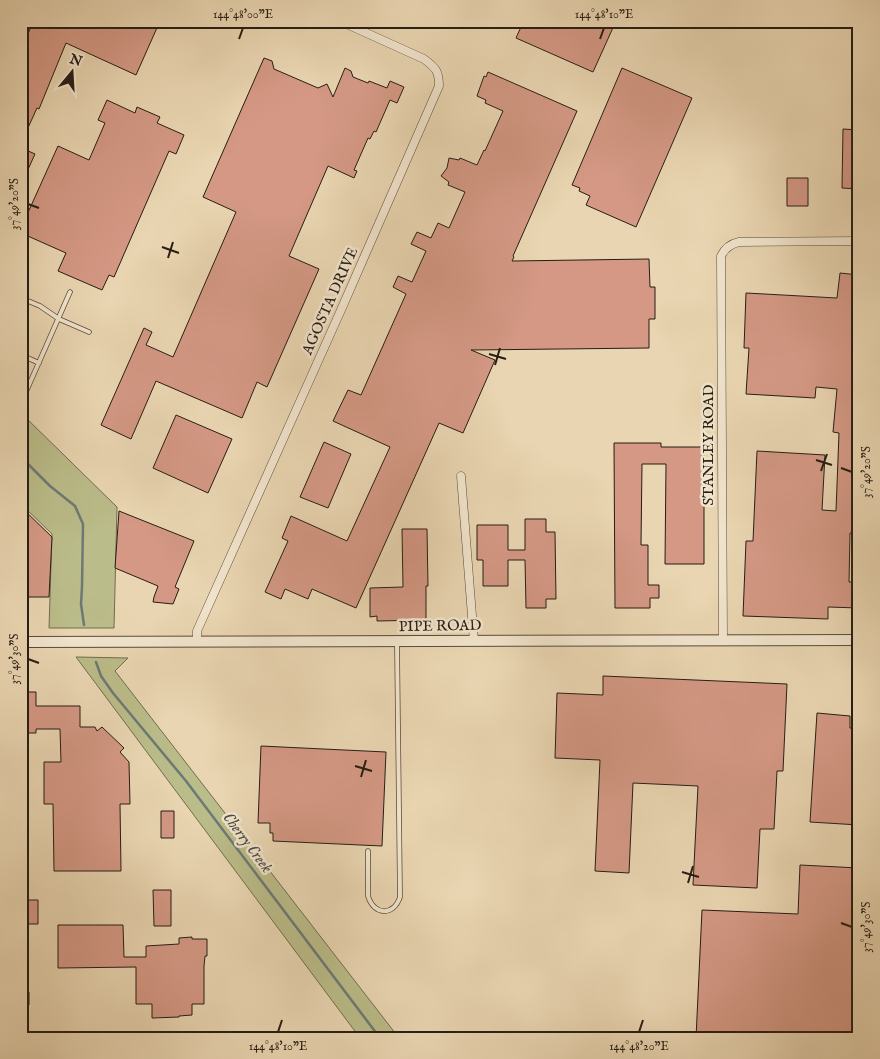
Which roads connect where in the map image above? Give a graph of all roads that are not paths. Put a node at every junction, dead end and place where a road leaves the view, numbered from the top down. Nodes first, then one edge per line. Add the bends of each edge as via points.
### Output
1 (340, 21) edge
2 (859, 241) edge
3 (70, 292) dead end
4 (21, 298) edge
5 (59, 319) junction
6 (89, 332) dead end
7 (21, 355) edge
8 (39, 363) junction
9 (21, 403) edge
10 (462, 476) dead end
11 (723, 640) junction
12 (859, 640) edge
13 (474, 641) junction
14 (21, 642) edge
15 (197, 642) junction
16 (397, 642) junction
17 (368, 851) dead end

1 - 15 street, AGOSTA DRIVE via 424,59 435,67 439,86 197,631
2 - 11 street, STANLEY ROAD via 739,242 728,246 721,256
3 - 5 lane
4 - 5 lane
5 - 6 lane
5 - 8 lane
7 - 8 lane
8 - 9 lane
10 - 13 street
11 - 12 street, PIPE ROAD
11 - 13 street, PIPE ROAD
13 - 16 street, PIPE ROAD
14 - 15 street, PIPE ROAD
15 - 16 street, PIPE ROAD
16 - 17 lane via 400,897 393,908 385,912 373,907 368,896

